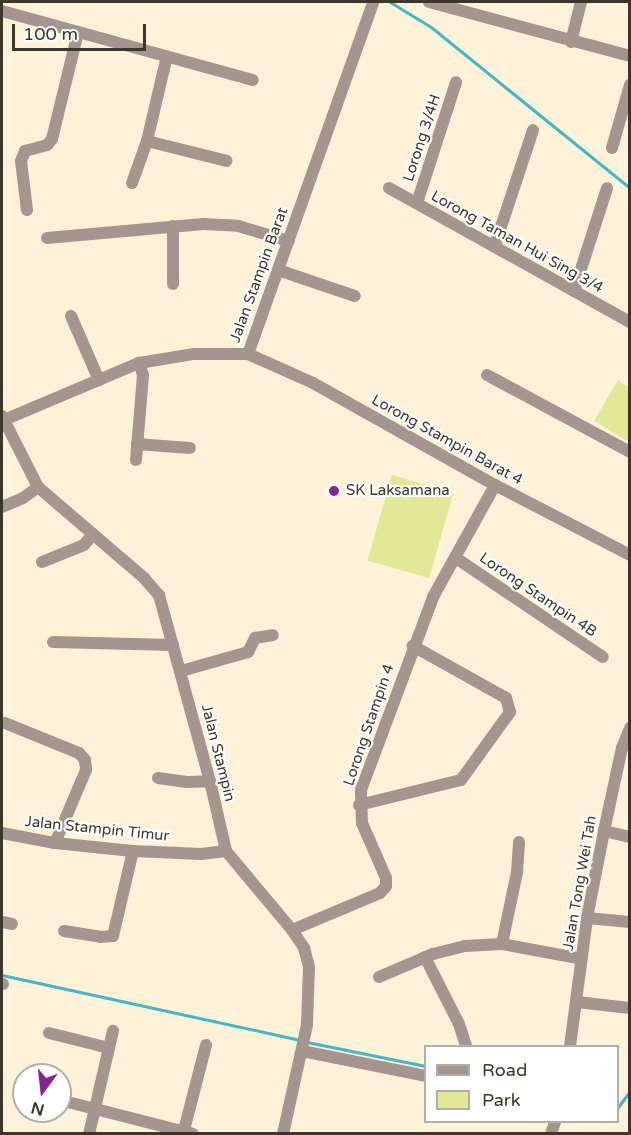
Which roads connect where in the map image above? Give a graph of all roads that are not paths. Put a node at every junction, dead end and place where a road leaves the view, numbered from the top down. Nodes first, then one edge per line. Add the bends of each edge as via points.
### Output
1 (373, 2) edge
2 (429, 2) edge
3 (581, 2) edge
4 (2, 11) edge
5 (78, 33) junction
6 (571, 42) junction
7 (167, 56) junction
8 (630, 56) edge
9 (253, 80) dead end
10 (456, 82) dead end
11 (630, 85) edge
12 (533, 130) dead end
13 (147, 141) junction
14 (612, 147) dead end
15 (227, 161) dead end
16 (132, 183) dead end
17 (389, 188) dead end
18 (608, 188) dead end
19 (417, 203) junction
20 (27, 210) dead end
21 (173, 226) junction
22 (47, 238) dead end
23 (289, 241) junction
24 (495, 245) junction
25 (278, 270) junction
26 (173, 284) dead end
27 (574, 291) junction
28 (355, 296) dead end
29 (71, 316) dead end
30 (630, 322) edge
31 (248, 354) junction
32 (139, 363) junction
33 (487, 375) dead end
34 (99, 380) junction
35 (3, 418) edge
36 (137, 444) junction
37 (190, 448) dead end
38 (630, 452) edge
39 (136, 460) dead end
40 (495, 485) junction
41 (38, 487) junction
42 (2, 507) edge
43 (93, 534) junction
44 (630, 555) edge
45 (456, 558) junction
46 (42, 562) dead end
47 (273, 635) dead end
48 (53, 642) dead end
49 (173, 645) junction
50 (413, 646) junction
51 (603, 657) dead end
52 (181, 671) junction
53 (5, 723) dead end
54 (630, 728) edge
55 (626, 749) edge
56 (158, 778) dead end
57 (210, 781) junction
58 (359, 804) junction
59 (604, 831) junction
60 (2, 833) edge
61 (630, 837) edge
62 (519, 842) dead end
63 (55, 843) junction
64 (226, 850) junction
65 (133, 852) junction
66 (587, 918) junction
67 (630, 922) edge
68 (292, 930) junction
69 (64, 931) dead end
70 (502, 944) junction
71 (425, 957) junction
72 (582, 959) junction
73 (379, 977) dead end
74 (577, 1002) junction
75 (630, 1008) edge
76 (113, 1031) dead end
77 (49, 1033) dead end
78 (206, 1045) dead end
79 (465, 1045) edge
80 (570, 1045) edge
81 (109, 1048) junction
82 (303, 1048) junction
83 (424, 1076) edge
84 (72, 1103) edge
85 (95, 1108) junction
86 (186, 1133) edge
87 (89, 1134) edge
88 (283, 1134) edge

1 - 23 street, Jalan Stampin Barat
2 - 6 street
3 - 6 street
4 - 5 street
5 - 7 street
5 - 20 street via 52,139 47,145 26,151 21,161
6 - 8 street
7 - 9 street
7 - 13 street
10 - 19 street, Lorong 3/4H
11 - 14 street
12 - 24 street
13 - 15 street
13 - 16 street
17 - 19 street, Lorong Taman Hui Sing 3/4
18 - 27 street
19 - 24 street, Lorong Taman Hui Sing 3/4
21 - 22 street
21 - 23 street via 238,226
21 - 26 street
23 - 25 street, Jalan Stampin Barat
24 - 27 street, Lorong Taman Hui Sing 3/4
25 - 28 street
25 - 31 street, Jalan Stampin Barat
27 - 30 street, Lorong Taman Hui Sing 3/4
29 - 34 street
31 - 32 street, Jalan Stampin Barat via 194,354
31 - 40 street, Lorong Stampin Barat 4 via 313,383
32 - 34 street, Jalan Stampin Barat
32 - 36 street via 143,375
33 - 38 street
34 - 35 street, Jalan Stampin Barat
35 - 41 street, Jalan Stampin
36 - 37 street
36 - 39 street
40 - 44 street, Lorong Stampin Barat 4
40 - 45 street, Lorong Stampin 4
41 - 42 street
41 - 43 street, Jalan Stampin
43 - 46 street via 84,545
43 - 49 street, Jalan Stampin via 153,586 163,605
45 - 50 street, Lorong Stampin 4 via 433,597
45 - 51 street, Lorong Stampin 4B
47 - 52 street via 255,638 248,652
48 - 49 street
49 - 52 street, Jalan Stampin
50 - 58 street, Lorong Stampin 4
50 - 58 street via 506,698 510,712 461,780
52 - 57 street, Jalan Stampin
53 - 63 street via 79,753 85,760 86,770
54 - 55 street, Jalan Tong Wei Tah
55 - 59 street, Jalan Tong Wei Tah
56 - 57 street
57 - 64 street, Jalan Stampin
58 - 68 street, Lorong Stampin 4 via 362,823 386,886 380,893
59 - 61 street
59 - 66 street, Jalan Tong Wei Tah
60 - 63 street, Jalan Stampin Timur
62 - 70 street
63 - 65 street, Jalan Stampin Timur
64 - 65 street, Jalan Stampin Timur via 201,854
64 - 68 street, Jalan Stampin
65 - 69 street via 113,936
66 - 67 street
66 - 72 street, Jalan Tong Wei Tah
68 - 82 street, Jalan Stampin via 309,967
70 - 71 street via 465,946
70 - 72 street
71 - 73 street
71 - 79 street
72 - 74 street, Jalan Tong Wei Tah
74 - 75 street
74 - 80 street, Jalan Tong Wei Tah
76 - 81 street
77 - 81 street
78 - 86 street
81 - 85 street
82 - 83 street
82 - 88 street, Jalan Stampin
84 - 85 street
85 - 86 street
85 - 87 street

